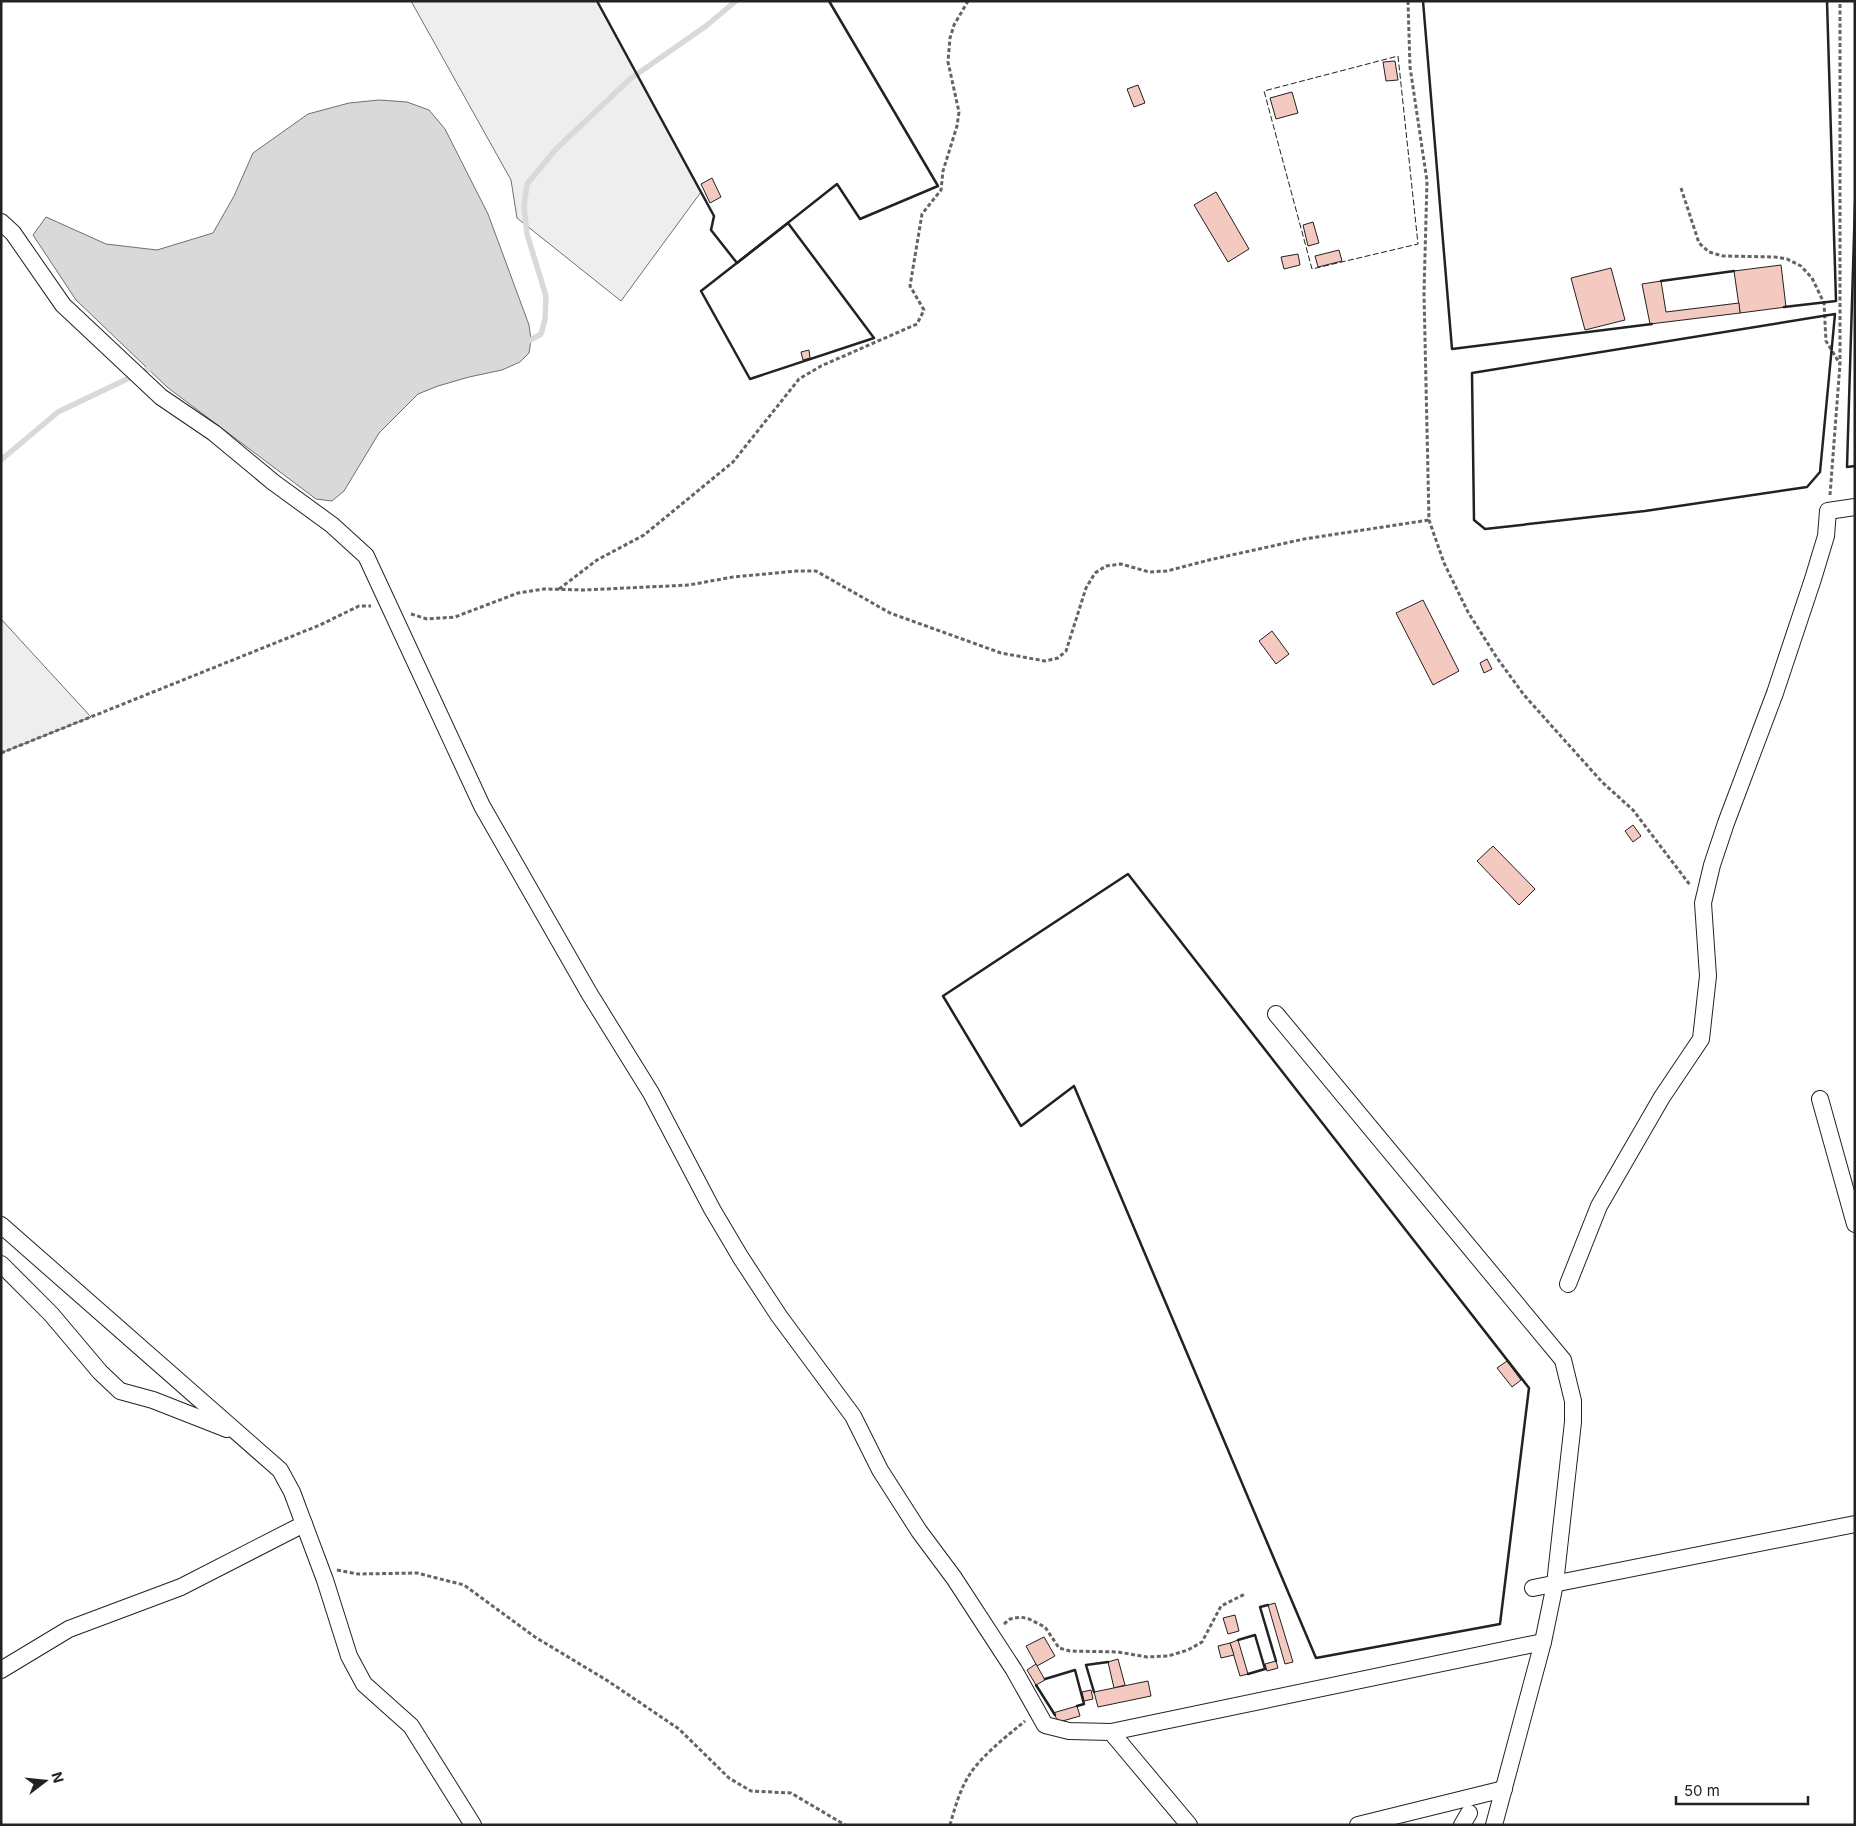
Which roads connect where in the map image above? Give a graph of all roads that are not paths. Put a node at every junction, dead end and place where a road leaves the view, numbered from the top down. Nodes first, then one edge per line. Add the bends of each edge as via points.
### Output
1 (1, 222) edge
2 (1855, 506) edge
3 (1276, 1014) dead end
4 (1820, 1098) dead end
5 (1, 1224) edge
6 (1855, 1224) edge
7 (1, 1264) edge
8 (1568, 1284) dead end
9 (239, 1434) junction
10 (304, 1524) junction
11 (1855, 1524) edge
12 (1555, 1584) junction
13 (1533, 1588) dead end
14 (1543, 1642) junction
15 (1, 1670) edge
16 (1111, 1732) junction
17 (1504, 1789) junction
18 (1368, 1824) edge
19 (473, 1825) edge
20 (1189, 1825) edge
21 (1494, 1825) edge

1 - 16 street via 13,233 63,305 161,397 214,433 332,525 366,556 482,806 589,993 651,1093 741,1258 779,1316 853,1416 880,1470 1002,1651 1046,1725 1069,1731
2 - 8 street via 1828,510 1826,536 1813,579 1712,865 1703,903 1708,976 1701,1039 1662,1097 1599,1206
3 - 12 street via 1563,1360 1573,1401 1574,1422
4 - 6 street
5 - 9 street
7 - 9 street via 120,1391 153,1400
9 - 10 street via 280,1470
10 - 15 street via 182,1587 69,1629
10 - 19 street via 349,1656 364,1684 411,1726
11 - 12 street
12 - 13 street
12 - 14 street
14 - 16 street
14 - 17 street
16 - 20 street
17 - 18 street
17 - 21 street

